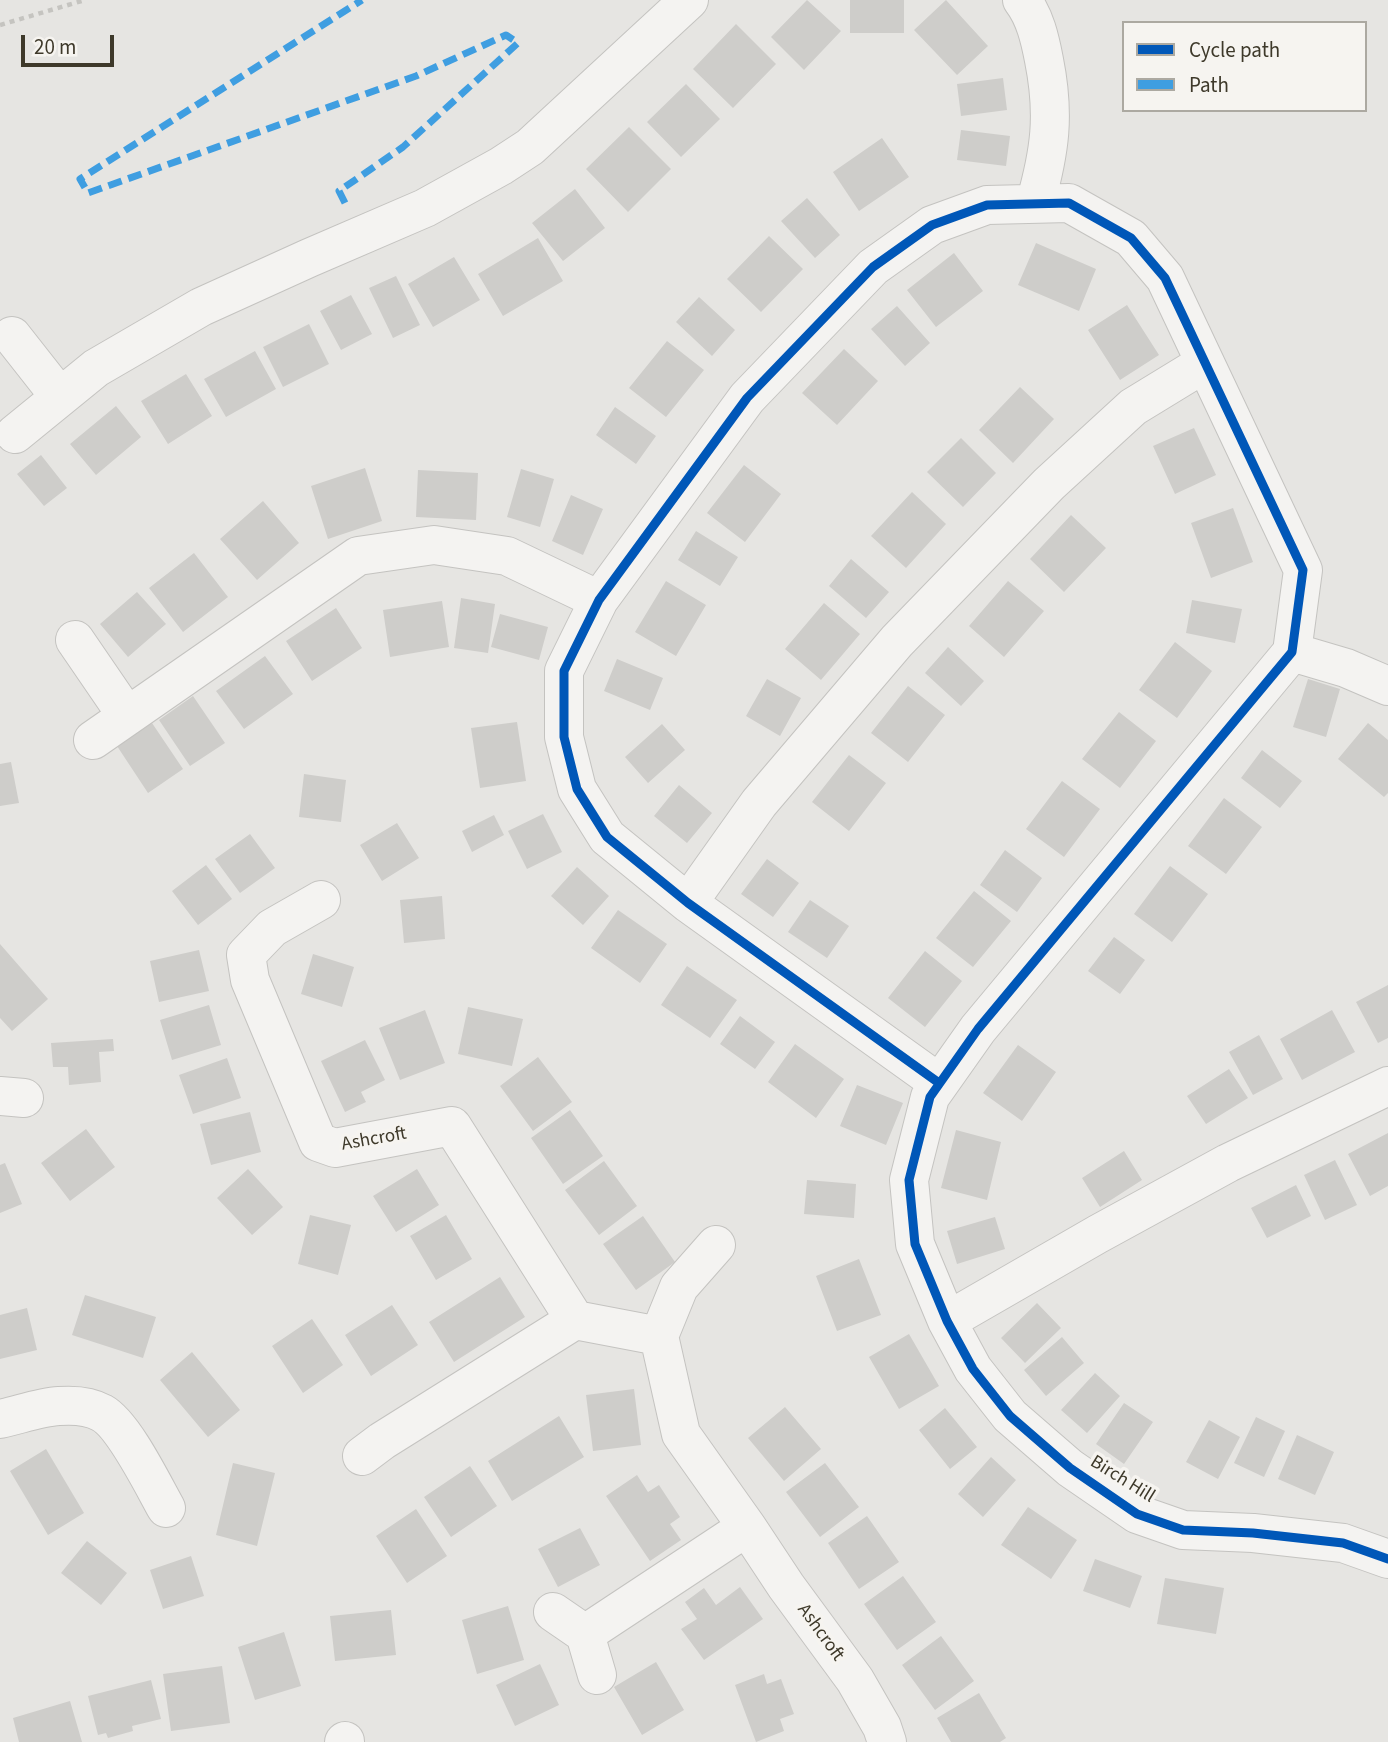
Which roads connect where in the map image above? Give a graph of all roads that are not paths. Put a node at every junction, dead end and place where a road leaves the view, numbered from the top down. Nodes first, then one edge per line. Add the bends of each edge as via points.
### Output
1 (689, 0) edge
2 (1022, 0) edge
3 (1035, 204) junction
4 (12, 336) dead end
5 (1205, 363) junction
6 (60, 397) junction
7 (15, 434) dead end
8 (599, 600) junction
9 (75, 640) dead end
10 (1292, 652) junction
11 (1388, 686) edge
12 (127, 716) junction
13 (93, 740) dead end
14 (321, 901) dead end
15 (688, 903) junction
16 (940, 1083) junction
17 (1388, 1086) edge
18 (716, 1245) dead end
19 (575, 1320) junction
20 (947, 1321) junction
21 (659, 1336) junction
22 (0, 1419) edge
23 (370, 1438) dead end
24 (166, 1508) dead end
25 (747, 1527) junction
26 (1388, 1559) edge
27 (553, 1612) dead end
28 (586, 1634) junction
29 (597, 1675) dead end
30 (887, 1742) edge

1 - 6 street via 530,147 501,166 425,208 201,307 96,368
2 - 3 street via 1040,37 1049,85 1051,128
3 - 5 street via 1069,204 1130,238 1165,278
3 - 8 street via 987,205 932,225 873,267 747,398
4 - 6 street
5 - 10 street via 1303,570
5 - 15 street via 1133,407 1049,484 897,641 759,803
6 - 7 street
8 - 12 street via 507,556 434,545 358,556
8 - 15 street via 564,671 564,737 577,789 607,837
9 - 12 street
10 - 11 street
10 - 16 street, Birch Hill via 978,1029
12 - 13 street
14 - 19 street, Ashcroft via 272,928 246,955 250,980 318,1142 335,1148 452,1126
15 - 16 street
16 - 20 street, Birch Hill via 930,1097 909,1180 915,1244
17 - 20 street via 1228,1163
18 - 21 street via 680,1287
19 - 21 street
19 - 23 street
20 - 26 street, Birch Hill via 973,1369 1010,1416 1070,1468 1137,1514 1183,1530 1343,1543
21 - 25 street, Ashcroft via 681,1434
22 - 24 street via 58,1406 103,1413 116,1424
25 - 28 street
25 - 30 street, Ashcroft via 855,1680
27 - 28 street
28 - 29 street

